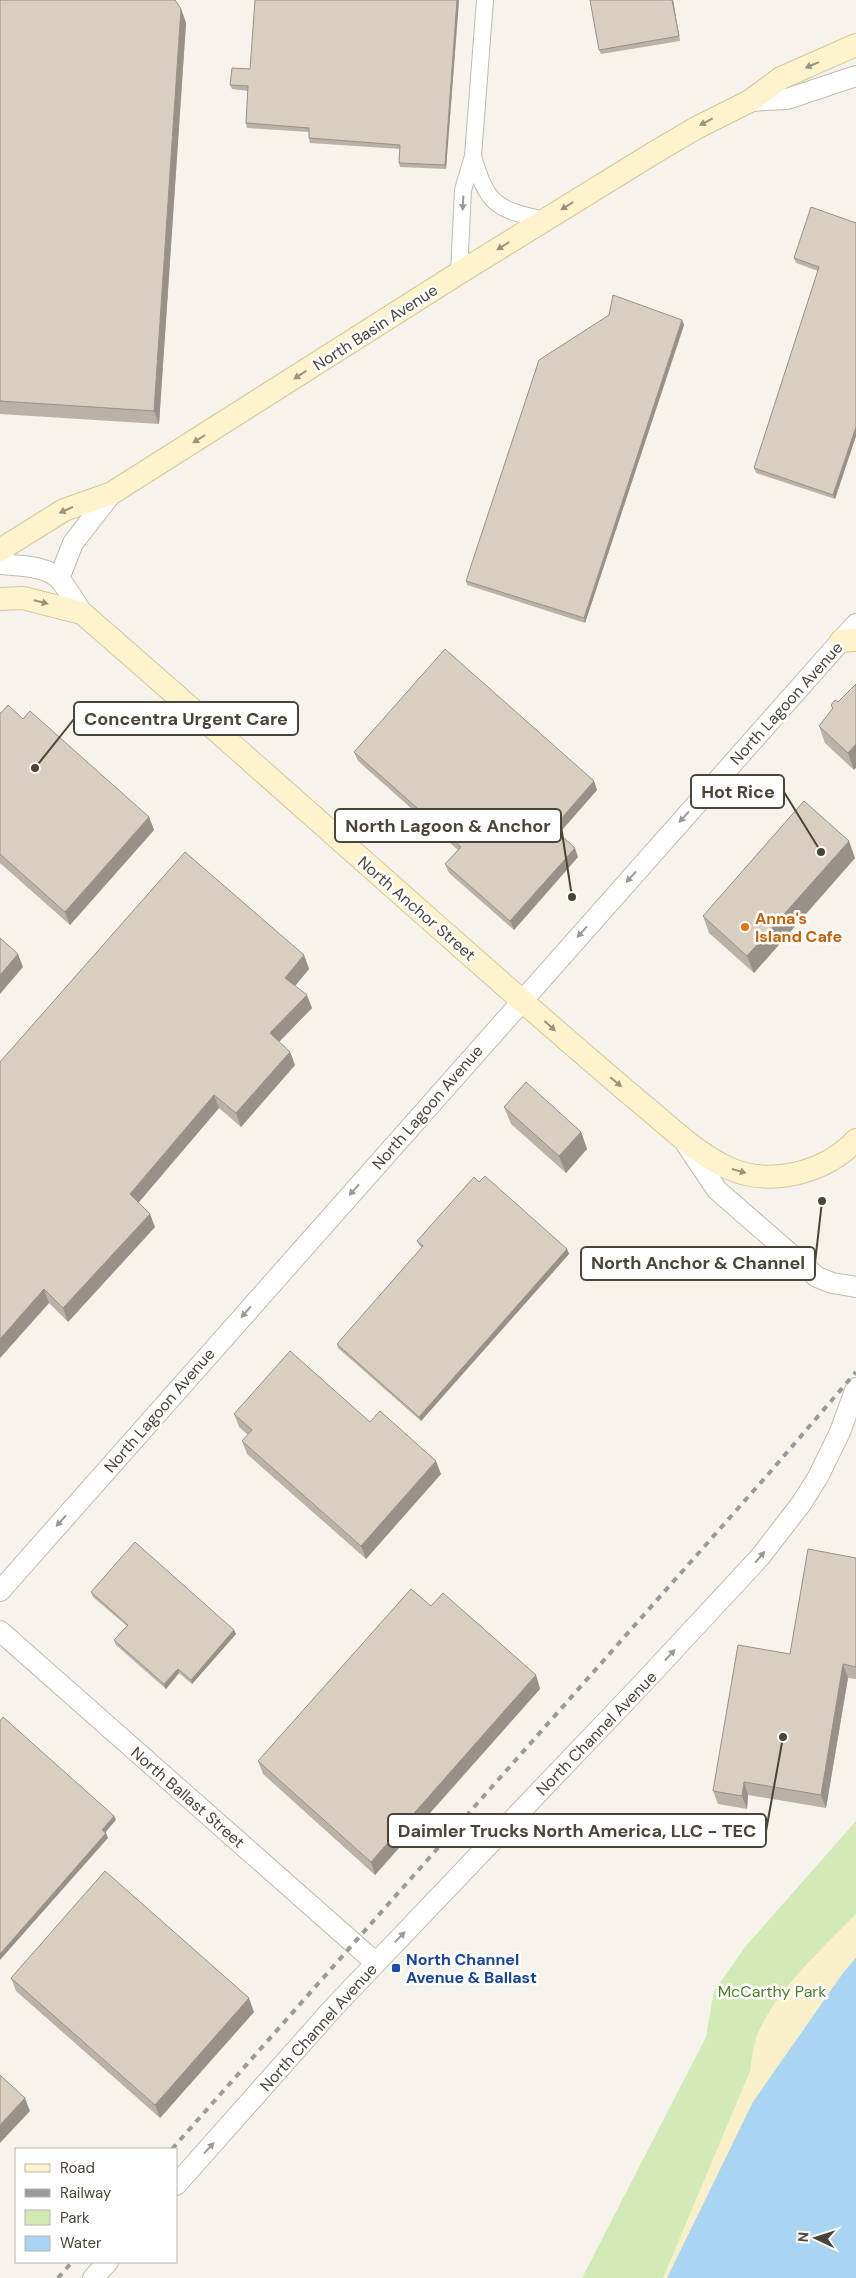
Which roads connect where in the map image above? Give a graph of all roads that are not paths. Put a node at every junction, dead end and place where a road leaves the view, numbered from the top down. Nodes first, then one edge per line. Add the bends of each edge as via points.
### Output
1 (484, 0) edge
2 (856, 45) edge
3 (856, 76) edge
4 (750, 101) junction
5 (473, 156) junction
6 (544, 220) junction
7 (458, 273) junction
8 (112, 493) junction
9 (0, 550) edge
10 (0, 564) edge
11 (59, 579) junction
12 (0, 599) edge
13 (82, 613) junction
14 (856, 624) edge
15 (848, 641) edge
16 (522, 1001) junction
17 (682, 1138) junction
18 (856, 1140) edge
19 (856, 1287) edge
20 (856, 1388) edge
21 (0, 1591) edge
22 (0, 1632) edge
23 (376, 1963) junction
24 (178, 2183) edge
25 (107, 2263) edge
26 (94, 2278) edge

1 - 5 street
2 -> 4 main road, North Basin Avenue via 781,78
3 - 4 street, North Basin Avenue via 786,99
4 -> 6 main road, North Basin Avenue via 696,128
5 - 6 street via 485,190 493,200 521,215
5 -> 7 street via 463,190
6 -> 7 main road, North Basin Avenue
7 -> 8 main road, North Basin Avenue
8 -> 9 main road, North Basin Avenue via 64,510
8 - 11 street via 73,543
10 - 11 street via 42,569
11 - 13 street
12 -> 13 main road, North Anchor Street via 23,598
13 - 16 main road, North Anchor Street
14 - 15 street, North Lagoon Avenue
15 -> 16 street, North Lagoon Avenue
16 -> 17 main road, North Anchor Street
16 -> 21 street, North Lagoon Avenue
17 -> 18 main road, North Anchor Street via 729,1169 765,1177 803,1172 819,1166
17 - 19 street, North Anchor Street via 717,1190 802,1264 826,1282
23 -> 20 street, North Channel Avenue via 760,1557 818,1477 840,1432
22 - 23 street, North Ballast Street
24 -> 23 street, North Channel Avenue
25 - 26 street

